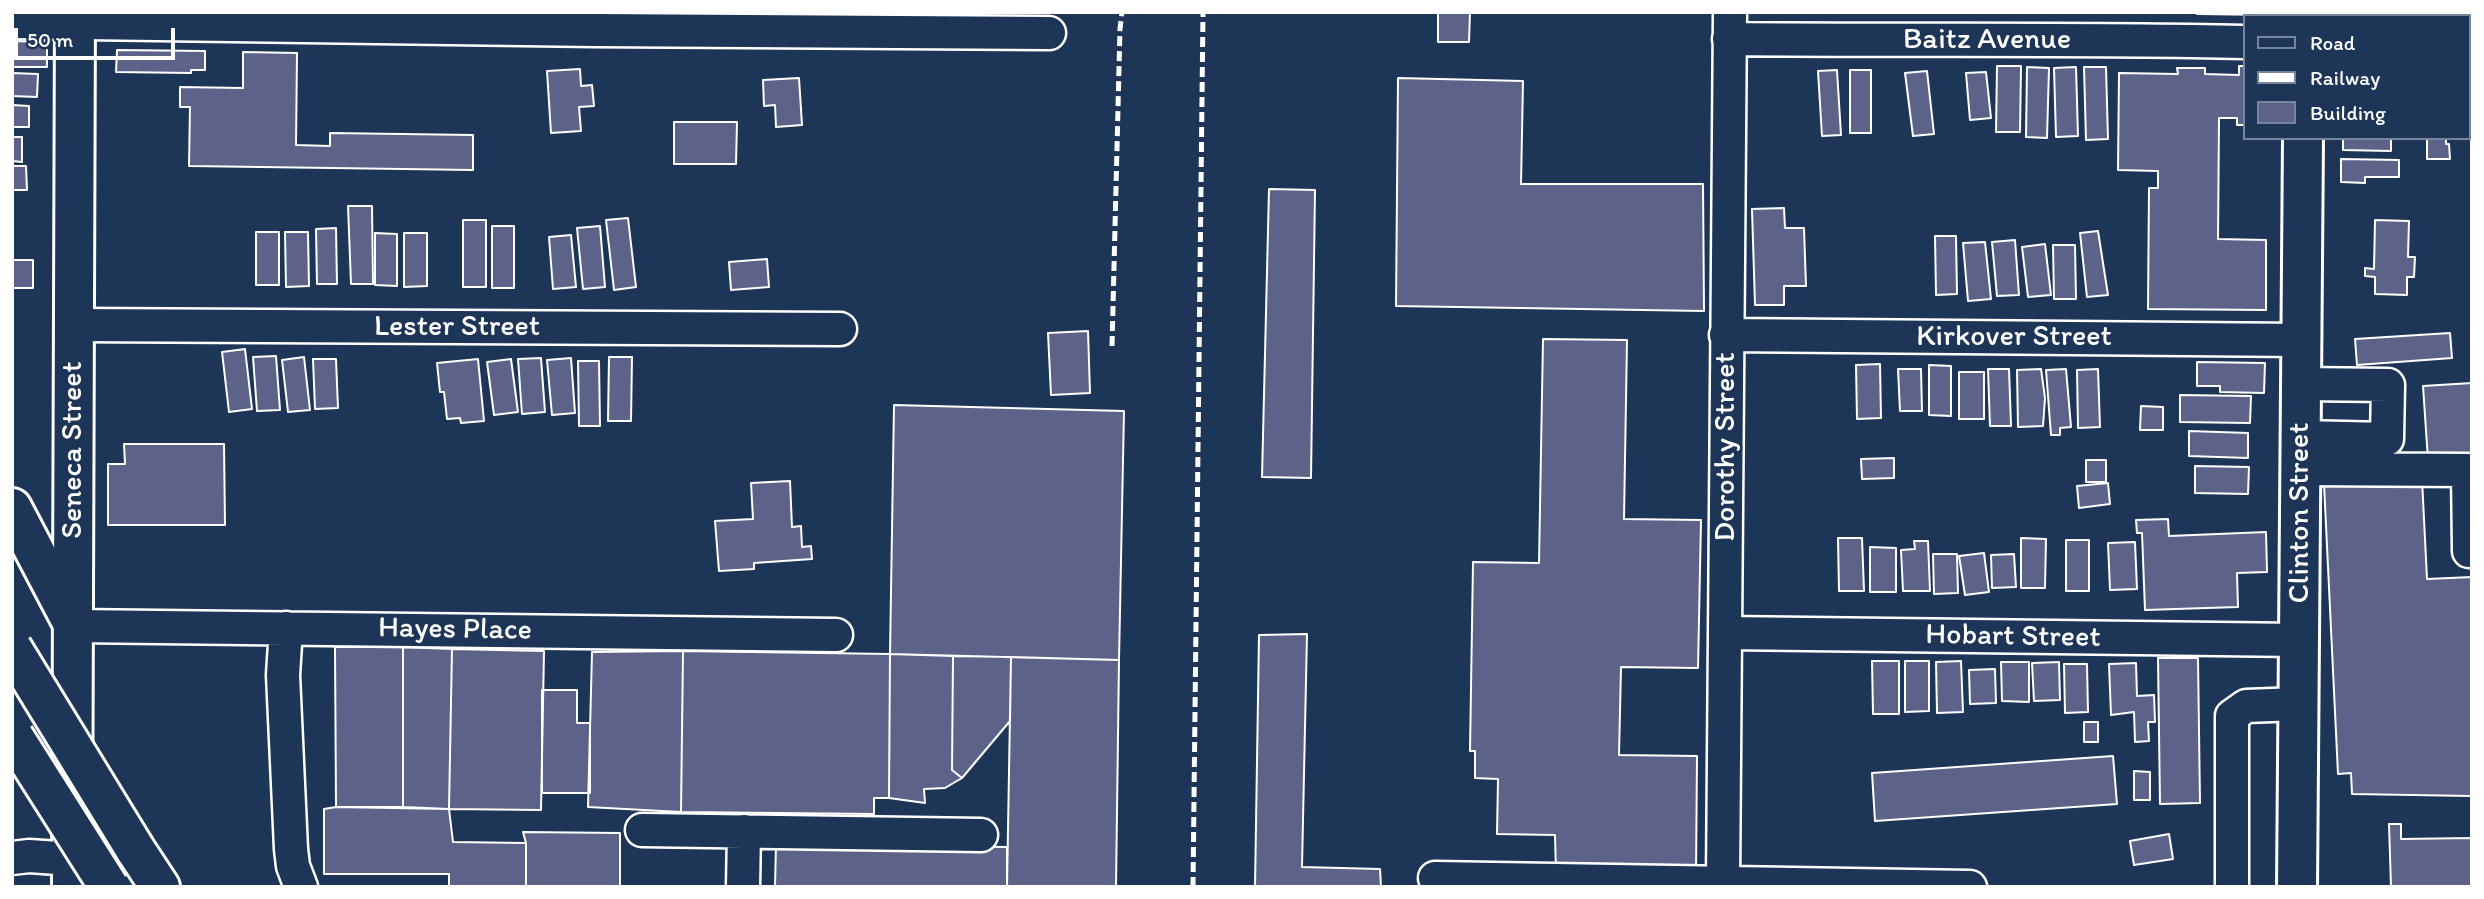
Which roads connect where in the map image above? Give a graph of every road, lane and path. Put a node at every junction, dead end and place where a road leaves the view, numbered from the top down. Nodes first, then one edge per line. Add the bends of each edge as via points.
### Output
1 (75, 18) edge
2 (507, 20) edge
3 (12, 22) edge
4 (1730, 26) edge
5 (1049, 33) dead end
6 (2242, 42) edge
7 (2303, 140) edge
8 (73, 325) junction
9 (840, 329) dead end
10 (1726, 335) junction
11 (2301, 340) junction
12 (2301, 384) junction
13 (2301, 453) junction
14 (12, 508) edge
15 (2472, 551) edge
16 (74, 626) junction
17 (286, 628) junction
18 (1726, 633) junction
19 (836, 635) dead end
20 (2299, 640) junction
21 (12, 648) edge
22 (2298, 704) junction
23 (13, 735) edge
24 (642, 830) dead end
25 (744, 831) junction
26 (981, 835) dead end
27 (12, 858) edge
28 (72, 873) edge
29 (1435, 878) dead end
30 (1723, 882) junction
31 (110, 887) edge
32 (160, 887) edge
33 (300, 887) edge
34 (743, 887) edge
35 (1970, 887) edge
36 (2232, 887) edge
37 (2297, 887) edge

1 - 2 street
1 - 3 street
1 - 8 main road, Seneca Street
2 - 5 street
4 - 6 street, Baitz Avenue via 1908,41
4 - 10 street, Dorothy Street
7 - 11 main road, Clinton Street
8 - 9 street, Lester Street
8 - 16 main road, Seneca Street
10 - 11 street, Kirkover Street
10 - 18 street, Dorothy Street
11 - 12 main road, Clinton Street
12 - 13 main road, Clinton Street
12 - 13 street via 2388,385 2387,439
13 - 15 street via 2468,470
13 - 20 main road, Clinton Street
14 - 16 main road
16 - 17 street, Hayes Place
16 - 28 main road, Seneca Street
17 - 19 street, Hayes Place
17 - 33 street via 283,676 291,849
18 - 20 street, Hobart Street
18 - 30 street, Dorothy Street
20 - 22 main road, Clinton Street
21 - 32 main road, bridge
22 - 36 street via 2246,705 2232,716
22 - 37 main road, Clinton Street
23 - 31 main road, bridge
24 - 25 street
25 - 26 street
25 - 34 street
27 - 28 street via 29,856
29 - 30 street
30 - 35 street

